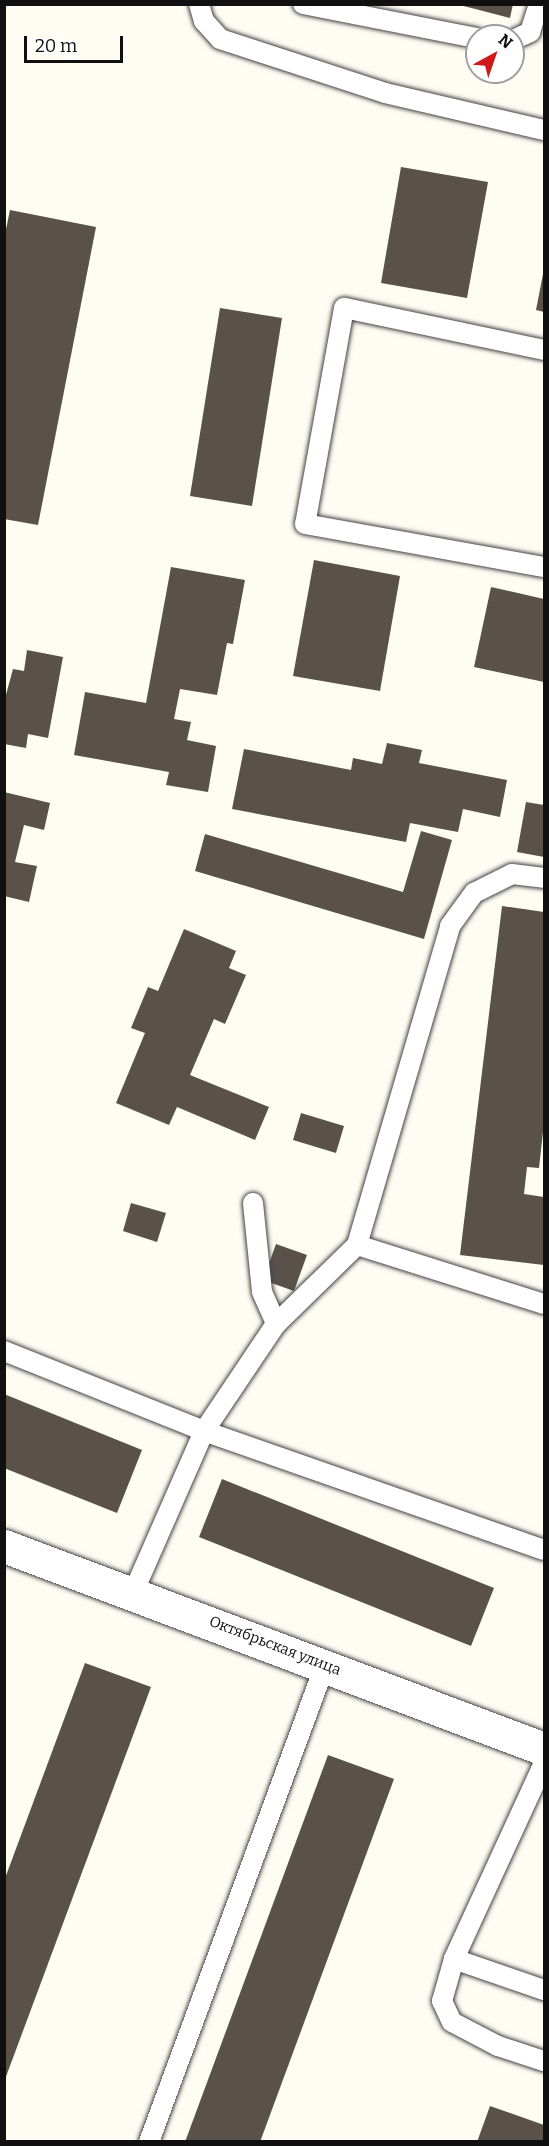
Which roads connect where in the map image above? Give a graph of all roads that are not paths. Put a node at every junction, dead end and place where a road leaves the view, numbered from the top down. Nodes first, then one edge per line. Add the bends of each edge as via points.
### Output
1 (199, 4) edge
2 (303, 4) edge
3 (539, 4) edge
4 (403, 14) edge
5 (465, 34) edge
6 (525, 34) edge
7 (544, 130) edge
8 (544, 350) edge
9 (544, 567) edge
10 (544, 878) edge
11 (254, 1203) dead end
12 (357, 1245) junction
13 (544, 1304) edge
14 (276, 1324) junction
15 (4, 1351) edge
16 (204, 1431) junction
17 (4, 1546) edge
18 (544, 1550) edge
19 (133, 1593) junction
20 (325, 1665) junction
21 (544, 1749) edge
22 (544, 1763) edge
23 (454, 1959) junction
24 (544, 1990) edge
25 (544, 2061) edge
26 (149, 2142) edge

1 - 7 lane via 204,21 220,39 385,93
2 - 4 lane
3 - 6 lane via 530,32
4 - 5 lane
8 - 9 lane via 344,308 305,524
10 - 12 lane via 512,874 474,893 450,926
11 - 14 lane via 262,1292
12 - 13 lane
12 - 14 lane
14 - 16 lane
15 - 16 lane
16 - 18 lane
16 - 19 lane
17 - 19 street, Октябрьская улица
19 - 20 street, Октябрьская улица
20 - 21 street, Октябрьская улица
20 - 26 lane
22 - 23 lane
23 - 24 lane
23 - 25 lane via 442,2001 452,2022 498,2046

